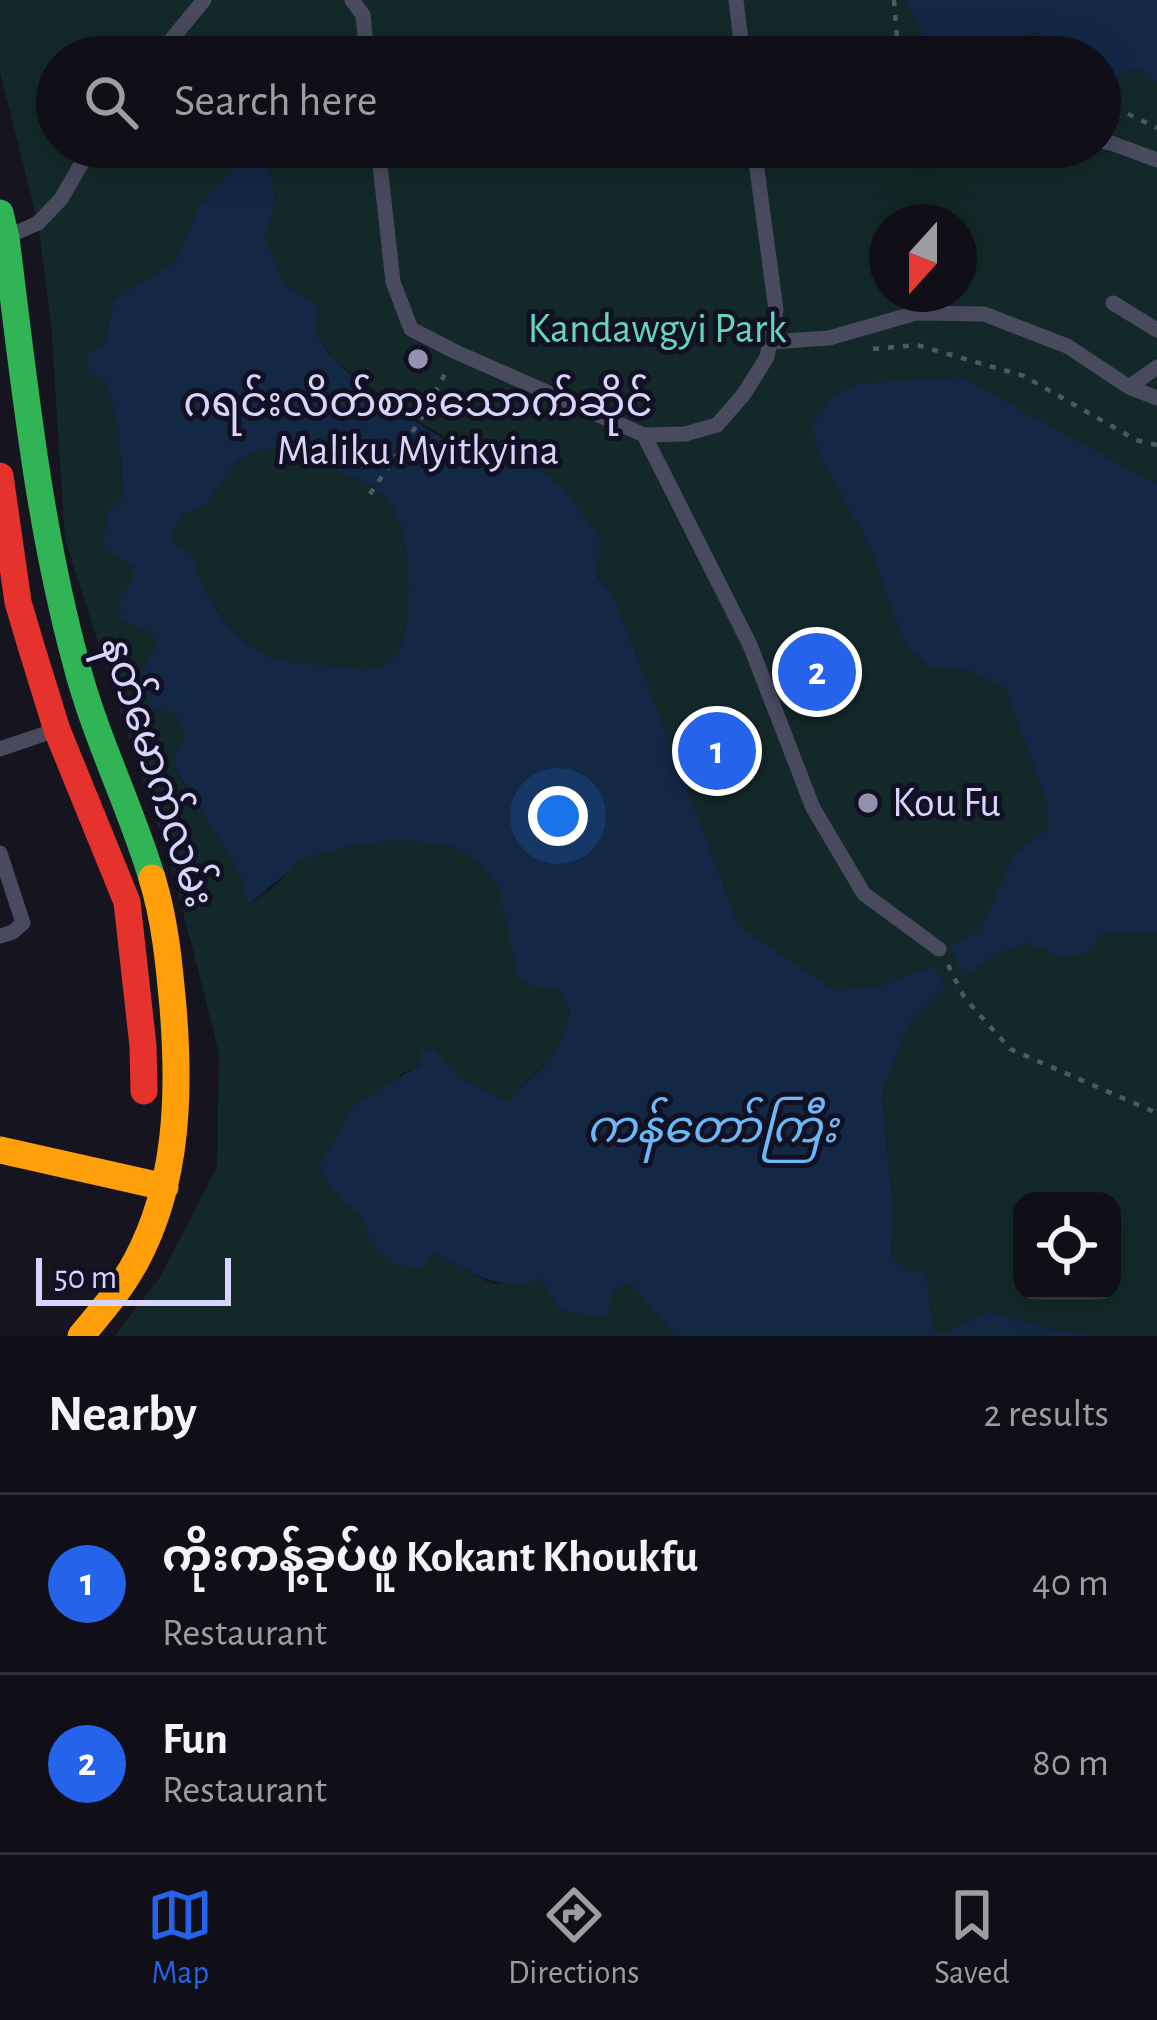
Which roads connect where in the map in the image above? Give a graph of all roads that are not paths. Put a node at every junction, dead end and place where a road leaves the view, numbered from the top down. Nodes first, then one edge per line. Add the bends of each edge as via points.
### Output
1 (204, 0) edge
2 (352, 0) edge
3 (736, 0) edge
4 (174, 36) edge
5 (365, 36) edge
6 (740, 36) edge
7 (1121, 146) edge
8 (1157, 160) edge
9 (79, 168) edge
10 (380, 168) edge
11 (757, 168) edge
12 (3, 225) edge
13 (1113, 303) dead end
14 (1157, 330) edge
15 (770, 342) junction
16 (1157, 367) edge
17 (1129, 387) junction
18 (1157, 398) edge
19 (644, 434) junction
20 (0, 476) edge
21 (93, 720) junction
22 (57, 730) junction
23 (0, 749) edge
24 (0, 853) edge
25 (0, 936) edge
26 (939, 949) road end
27 (145, 1116) dead end
28 (0, 1150) edge
29 (165, 1187) junction
30 (81, 1336) edge

1 - 4 lane
2 - 5 lane
3 - 6 lane
7 - 8 lane
9 - 12 lane via 38,223
10 - 19 lane via 393,282 411,329
11 - 15 lane via 776,310
12 - 21 main road, နတ်မောက်လမ်း via 43,516
13 - 14 lane
15 - 17 lane via 829,338 916,313 984,314 1067,346
15 - 19 lane via 767,358 717,424
16 - 17 lane
17 - 18 lane
19 - 26 lane via 750,645 813,808 864,894
20 - 22 main road, နတ်မောက်လမ်း via 17,602
21 - 22 lane
21 - 29 main road, နတ်မောက်လမ်း via 165,934 177,1127
22 - 23 lane
22 - 27 main road, နတ်မောက်လမ်း via 127,902
24 - 25 lane via 23,923
28 - 29 main road
29 - 30 main road, နတ်မောက်လမ်း via 128,1276

